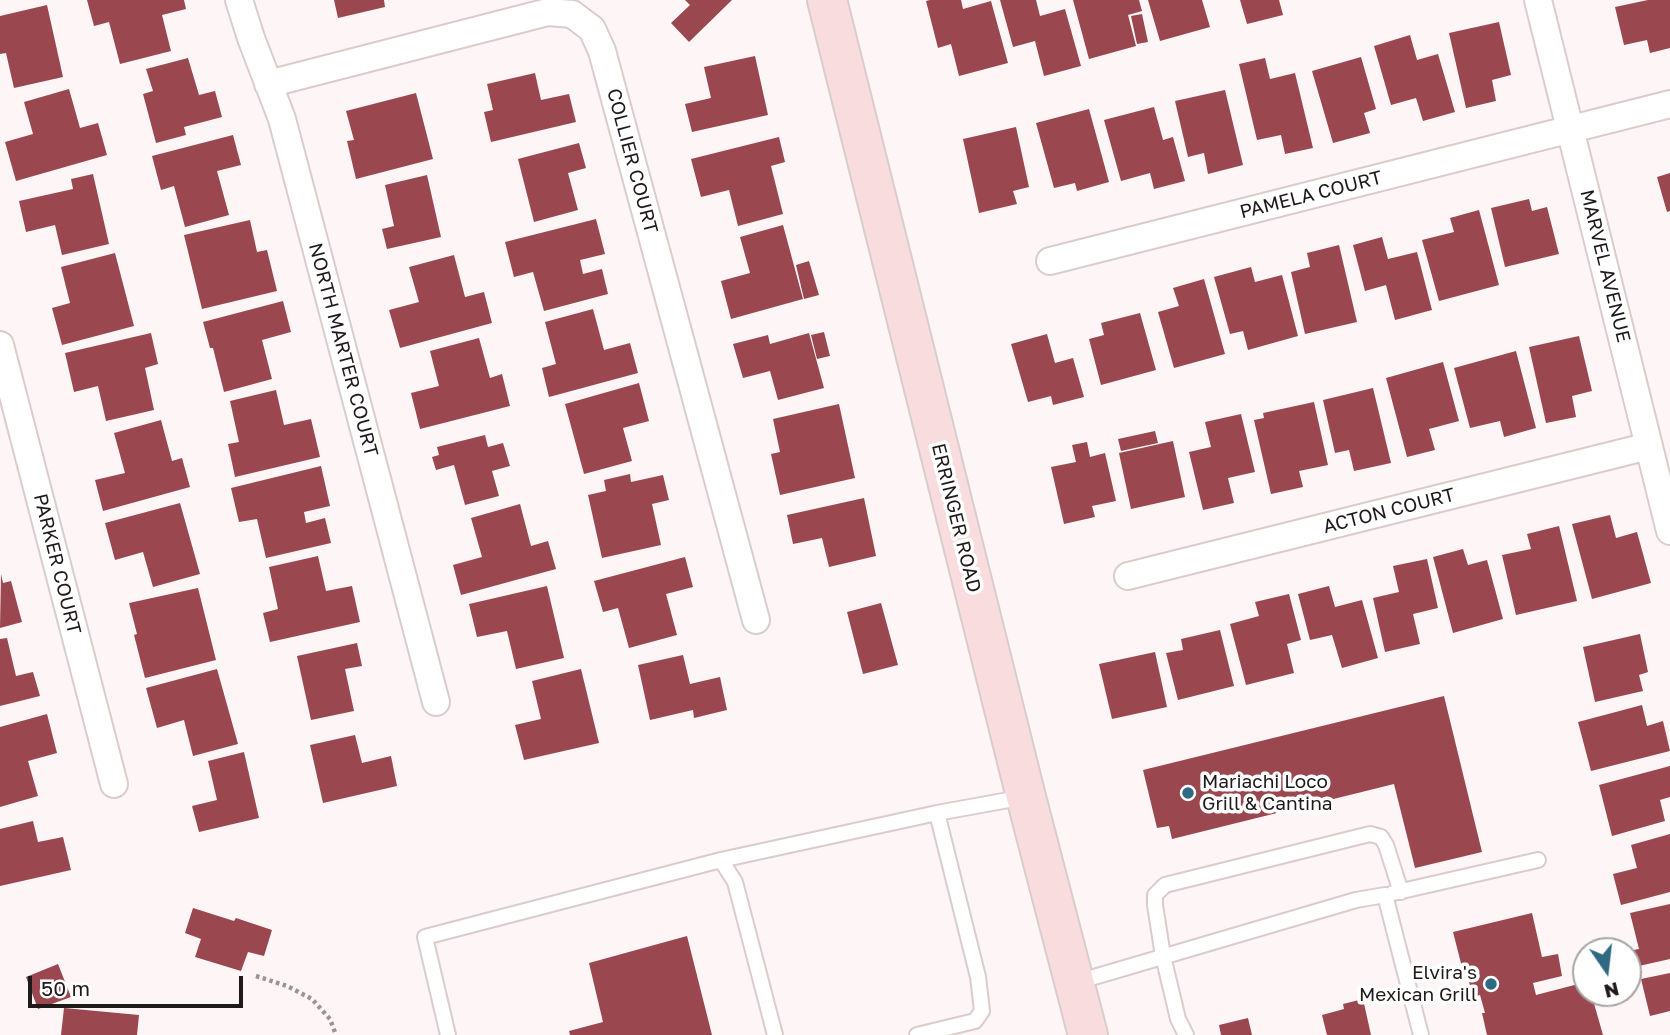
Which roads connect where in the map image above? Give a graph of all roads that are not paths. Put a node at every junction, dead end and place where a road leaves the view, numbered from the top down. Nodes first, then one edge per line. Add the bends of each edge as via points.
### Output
1 (239, 0) edge
2 (827, 0) edge
3 (1538, 0) edge
4 (268, 84) junction
5 (1670, 104) edge
6 (1571, 130) junction
7 (1050, 261) dead end
8 (0, 345) edge
9 (1649, 446) junction
10 (1670, 531) edge
11 (1128, 576) dead end
12 (756, 620) dead end
13 (436, 702) dead end
14 (114, 784) dead end
15 (1026, 797) junction
16 (937, 813) junction
17 (721, 860) junction
18 (1538, 860) dead end
19 (1401, 892) junction
20 (1385, 895) junction
21 (1163, 956) junction
22 (1076, 983) junction
23 (448, 1035) edge
24 (775, 1035) edge
25 (917, 1035) edge
26 (1088, 1035) edge
27 (1186, 1035) edge
28 (1421, 1035) edge

1 - 4 street, NORTH MARTER COURT
2 - 15 main road, ERRINGER ROAD
3 - 6 street, MARVEL AVENUE
4 - 12 street, COLLIER COURT via 548,12 572,14 592,29 602,51
4 - 13 street, NORTH MARTER COURT via 282,119
5 - 6 street, PAMELA COURT
6 - 7 street, PAMELA COURT
6 - 9 street, MARVEL AVENUE
8 - 14 street, PARKER COURT
9 - 10 street, MARVEL AVENUE
9 - 11 street, ACTON COURT
15 - 16 lane
15 - 22 main road, ERRINGER ROAD
16 - 17 lane
16 - 25 lane via 978,976 982,1010 975,1021
17 - 23 lane via 425,937
17 - 24 lane via 735,882
18 - 19 lane
19 - 20 lane
19 - 21 lane via 1386,845 1381,837 1370,834 1165,885 1155,895
20 - 21 lane
20 - 28 lane
21 - 22 lane
21 - 27 lane
22 - 26 main road, ERRINGER ROAD

